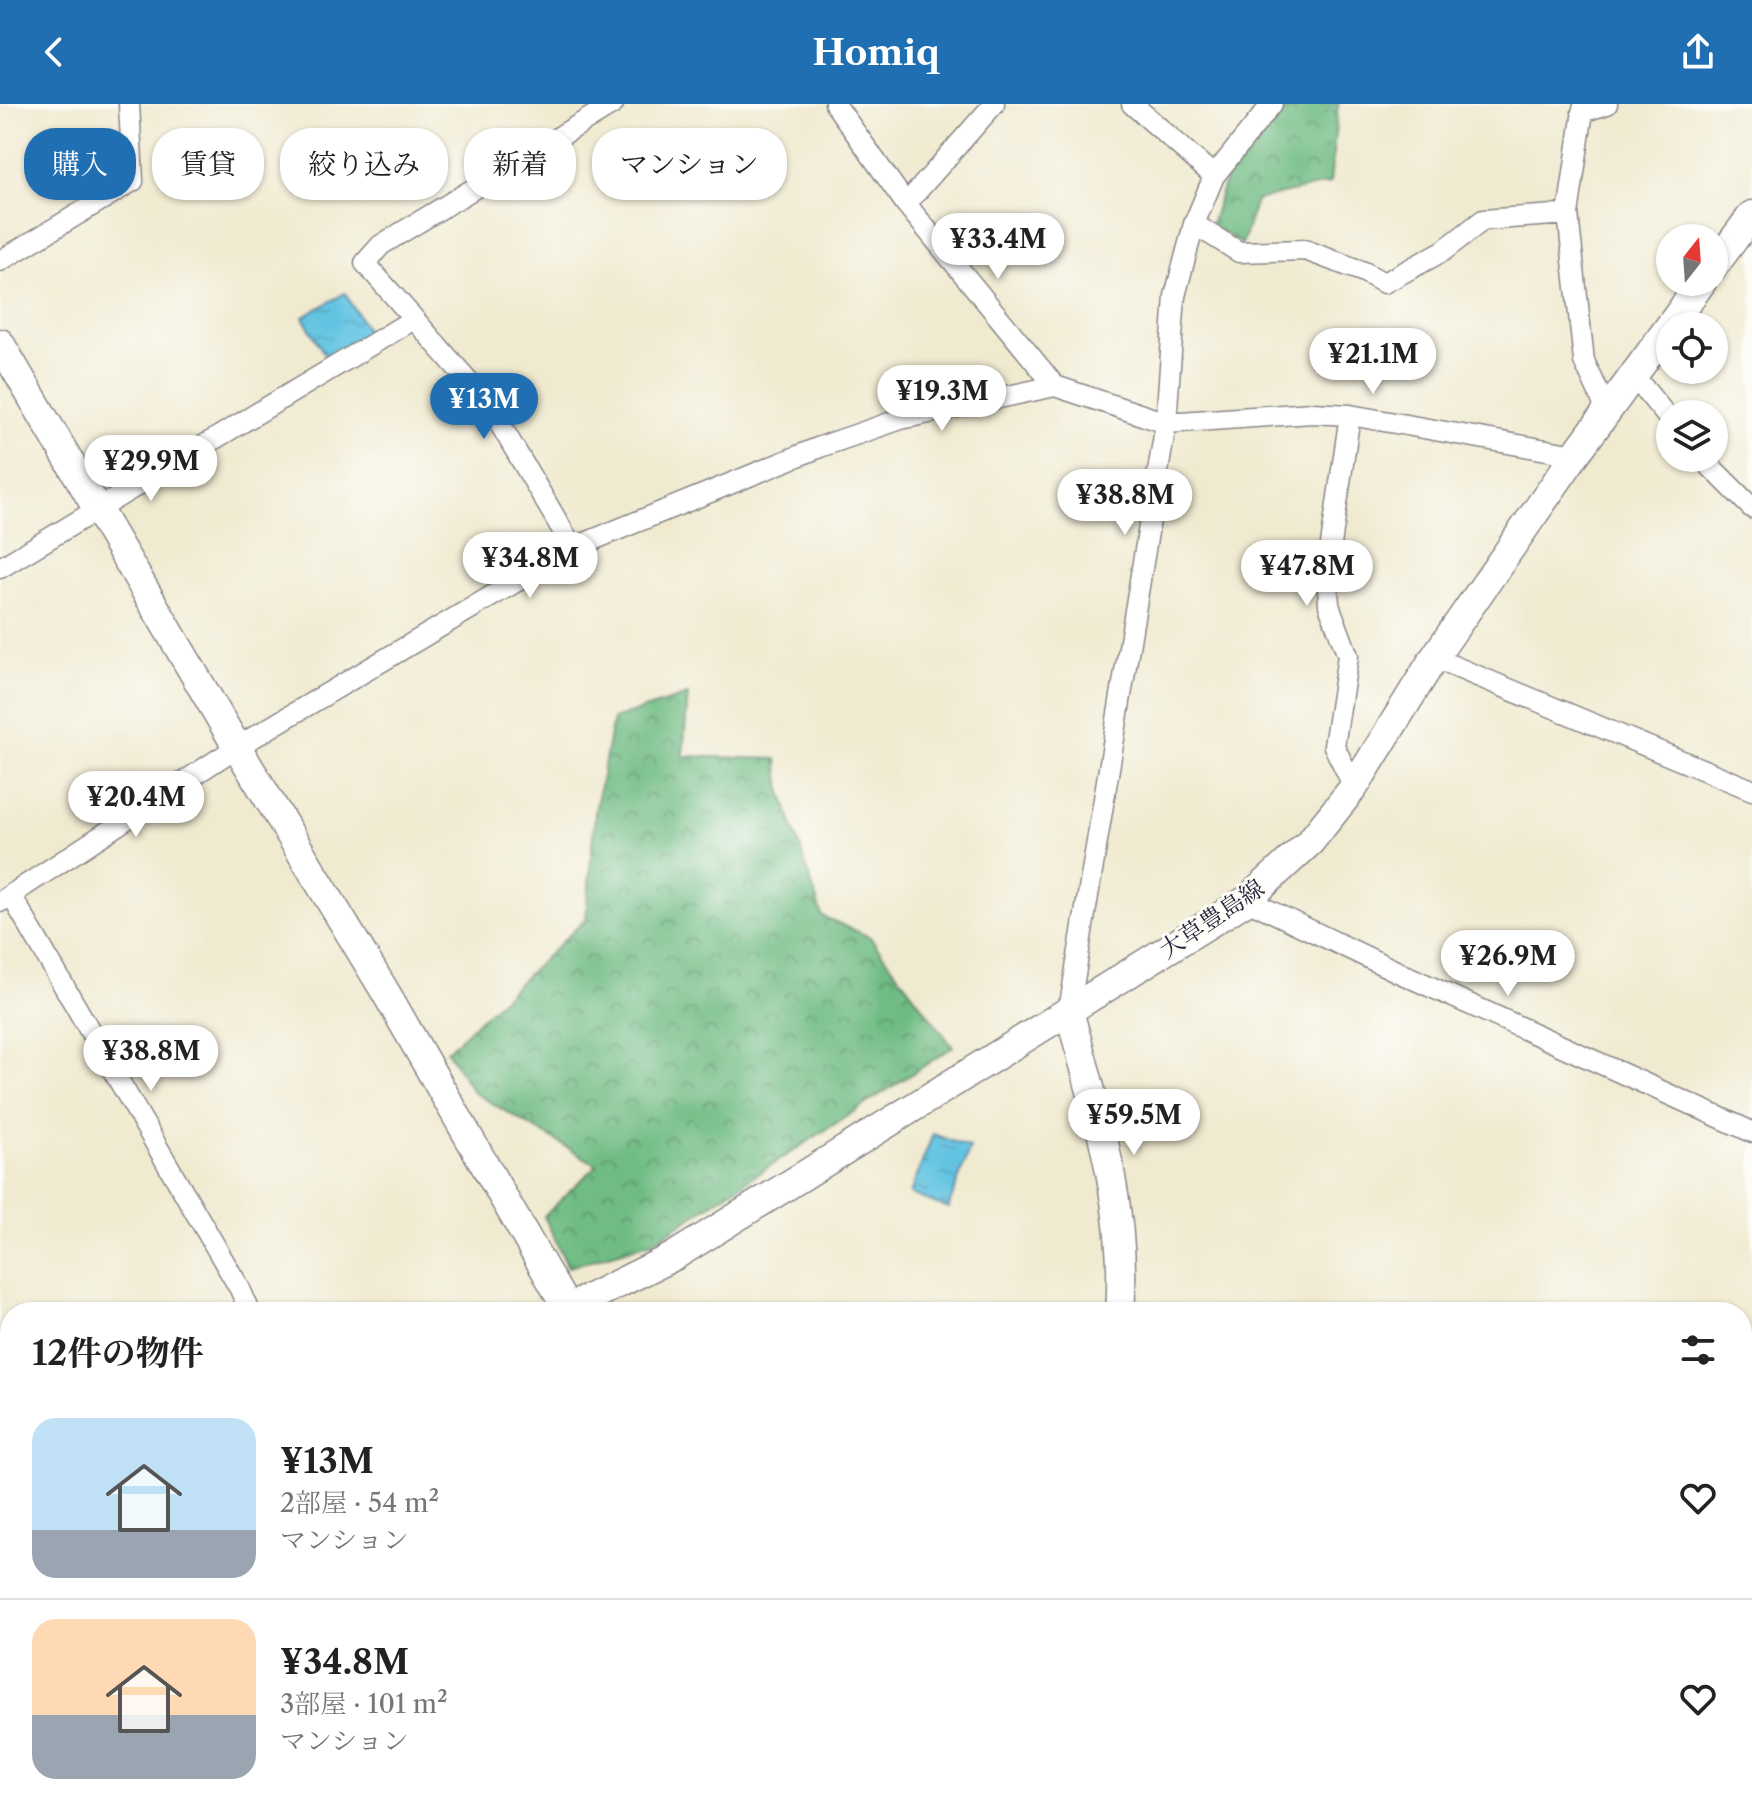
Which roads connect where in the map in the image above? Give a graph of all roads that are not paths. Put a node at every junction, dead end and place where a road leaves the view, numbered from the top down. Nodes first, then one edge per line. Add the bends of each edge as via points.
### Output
1 (129, 104) edge
2 (613, 104) edge
3 (835, 104) edge
4 (994, 104) edge
5 (1132, 104) edge
6 (1272, 104) edge
7 (1607, 104) edge
8 (1583, 108) edge
9 (1214, 176) junction
10 (906, 204) junction
11 (1568, 214) junction
12 (1752, 215) edge
13 (1194, 224) junction
14 (1728, 247) edge
15 (0, 261) edge
16 (1692, 296) edge
17 (414, 319) junction
18 (0, 343) edge
19 (1633, 375) junction
20 (1055, 386) junction
21 (1656, 403) edge
22 (1607, 411) junction
23 (1350, 415) junction
24 (1166, 423) junction
25 (1575, 455) junction
26 (1716, 472) edge
27 (1752, 508) edge
28 (96, 509) junction
29 (573, 548) junction
30 (0, 568) edge
31 (1434, 658) junction
32 (237, 747) junction
33 (1354, 787) junction
34 (1752, 790) edge
35 (6, 899) edge
36 (1247, 900) junction
37 (1069, 1011) junction
38 (1752, 1132) edge
39 (246, 1302) edge
40 (559, 1302) edge
41 (582, 1302) edge
42 (1120, 1302) edge

1 - 15 street via 133,181
2 - 17 street via 381,245 365,263
3 - 10 street
4 - 10 street
5 - 9 street
6 - 9 street
7 - 8 street
8 - 11 street
9 - 13 street
10 - 20 street
11 - 13 street via 1483,220 1443,251 1384,283 1305,250 1239,252
11 - 22 street via 1584,361
12 - 14 main road
13 - 24 street via 1175,296
16 - 19 main road, 大草豊島線
17 - 28 street
17 - 29 street via 487,402
18 - 28 main road
19 - 21 street
19 - 22 main road, 大草豊島線
20 - 24 street
20 - 29 street via 901,419
22 - 25 main road, 大草豊島線
23 - 24 street
23 - 25 street
23 - 33 street via 1327,572 1329,605 1348,656 1334,746
24 - 37 street
25 - 31 main road, 大草豊島線
26 - 27 street
28 - 30 street
28 - 32 main road
29 - 32 street
31 - 33 main road, 大草豊島線
31 - 34 street
32 - 35 street
32 - 40 main road via 386,993
33 - 36 main road, 大草豊島線 via 1310,842
35 - 39 street
36 - 37 main road, 大草豊島線
36 - 38 street
37 - 41 main road, 大草豊島線 via 674,1256
37 - 42 main road via 1113,1183

